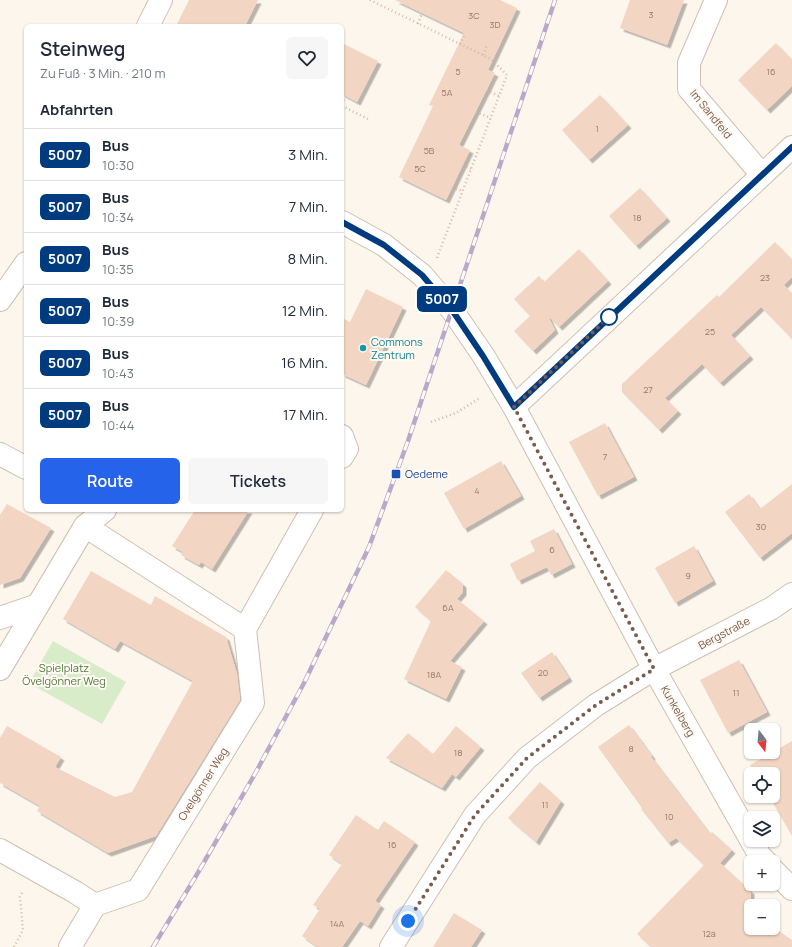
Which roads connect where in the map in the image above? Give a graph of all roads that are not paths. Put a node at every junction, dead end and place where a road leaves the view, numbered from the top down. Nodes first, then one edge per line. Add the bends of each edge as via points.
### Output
1 (161, 0) edge
2 (716, 0) edge
3 (149, 24) edge
4 (792, 147) edge
5 (762, 175) junction
6 (344, 223) edge
7 (24, 266) edge
8 (0, 300) edge
9 (514, 407) junction
10 (344, 441) edge
11 (0, 454) edge
12 (344, 454) edge
13 (24, 467) edge
14 (102, 512) edge
15 (311, 512) edge
16 (85, 526) junction
17 (792, 594) edge
18 (38, 605) junction
19 (0, 618) edge
20 (246, 629) junction
21 (0, 669) edge
22 (654, 669) junction
23 (744, 828) edge
24 (0, 850) edge
25 (780, 877) edge
26 (792, 889) edge
27 (95, 905) junction
28 (70, 947) edge
29 (391, 947) edge

1 - 3 street
2 - 5 street, Im Sandfeld via 689,64 689,89
4 - 5 street
5 - 9 street
6 - 9 street, Kunkelberg via 384,245 422,275 452,310
7 - 8 street
9 - 22 street, Kunkelberg
10 - 12 street via 347,449
11 - 13 street
14 - 16 street
15 - 20 street
16 - 18 street
16 - 20 street
17 - 22 street, Bergstraße via 772,608
18 - 19 street
18 - 21 street
20 - 27 street, Ovelgönner Weg via 253,703 138,890
22 - 23 street, Kunkelberg
22 - 29 street, Bergstraße via 596,705 527,758 475,815
24 - 27 street
25 - 26 street
27 - 28 street

